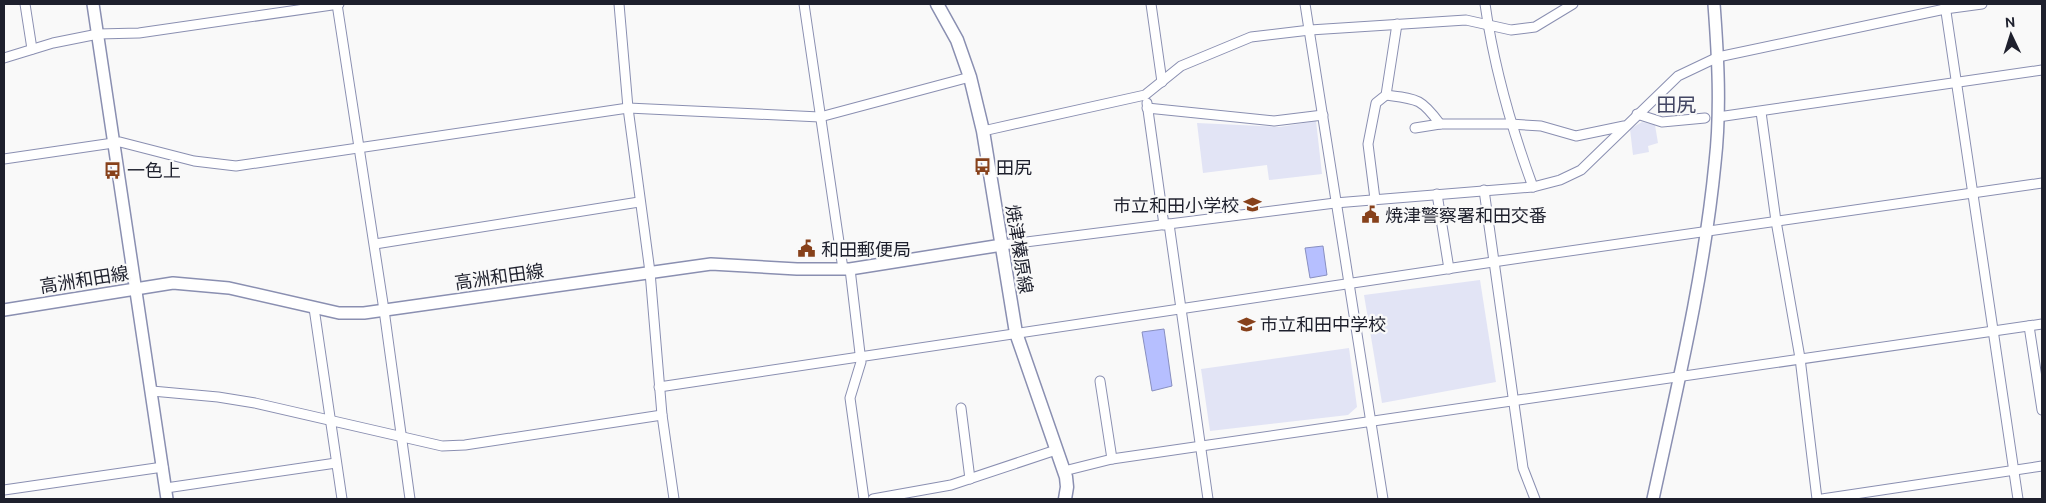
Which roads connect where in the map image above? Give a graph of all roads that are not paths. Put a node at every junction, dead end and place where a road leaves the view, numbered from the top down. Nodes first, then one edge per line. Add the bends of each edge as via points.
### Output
1 (25, 4) edge
2 (93, 4) edge
3 (338, 4) edge
4 (619, 4) edge
5 (804, 4) edge
6 (937, 4) edge
7 (1150, 4) edge
8 (1306, 4) edge
9 (1485, 4) edge
10 (1573, 4) edge
11 (1714, 4) edge
12 (1982, 4) edge
13 (1945, 6) edge
14 (1397, 24) junction
15 (1488, 25) junction
16 (1310, 30) junction
17 (98, 34) junction
18 (32, 49) junction
19 (1718, 57) junction
20 (4, 58) edge
21 (2042, 70) edge
22 (970, 77) junction
23 (1162, 82) junction
24 (1956, 82) junction
25 (1386, 95) junction
26 (1145, 96) junction
27 (628, 108) junction
28 (1147, 108) junction
29 (1761, 112) junction
30 (1637, 114) junction
31 (1323, 115) junction
32 (820, 117) junction
33 (1718, 117) junction
34 (1705, 118) dead end
35 (1440, 124) junction
36 (1510, 124) junction
37 (1624, 126) junction
38 (1415, 128) dead end
39 (983, 131) junction
40 (114, 143) junction
41 (359, 148) junction
42 (4, 159) edge
43 (2042, 183) edge
44 (1533, 187) junction
45 (1484, 190) junction
46 (1972, 193) junction
47 (1437, 194) junction
48 (1375, 200) junction
49 (640, 202) junction
50 (1335, 203) junction
51 (1776, 221) junction
52 (1166, 224) junction
53 (1706, 232) junction
54 (374, 244) junction
55 (1002, 245) junction
56 (1493, 262) junction
57 (846, 269) junction
58 (1449, 269) junction
59 (650, 272) junction
60 (1351, 284) junction
61 (135, 289) junction
62 (314, 308) junction
63 (1179, 309) junction
64 (4, 310) edge
65 (384, 310) junction
66 (2042, 324) edge
67 (2029, 326) junction
68 (1992, 331) junction
69 (1016, 333) junction
70 (861, 357) junction
71 (1800, 358) junction
72 (2039, 372) edge
73 (1680, 375) junction
74 (1100, 381) dead end
75 (659, 387) junction
76 (152, 391) junction
77 (1513, 401) junction
78 (961, 408) dead end
79 (2042, 410) edge
80 (662, 416) junction
81 (329, 420) junction
82 (1371, 420) junction
83 (401, 437) junction
84 (1200, 446) junction
85 (1056, 450) junction
86 (1112, 458) junction
87 (336, 463) junction
88 (2042, 466) edge
89 (163, 467) junction
90 (2013, 470) junction
91 (1064, 471) junction
92 (970, 479) junction
93 (4, 490) edge
94 (167, 494) edge
95 (1068, 498) edge
96 (342, 499) edge
97 (410, 499) edge
98 (674, 499) edge
99 (864, 499) edge
100 (873, 499) edge
101 (1208, 499) edge
102 (1383, 499) edge
103 (1535, 499) edge
104 (1653, 499) edge
105 (1817, 499) edge
106 (1822, 499) edge
107 (2018, 499) edge

1 - 18 street
2 - 17 main road
3 - 17 street via 139,34
3 - 41 street
4 - 27 street
5 - 32 street
6 - 22 main road, 焼津榛原線 via 957,40
7 - 23 street
8 - 16 street
9 - 15 street
10 - 15 street via 1535,27 1511,30
11 - 19 main road
12 - 13 street
13 - 19 street
13 - 24 street
14 - 15 street via 1466,20
14 - 16 street
14 - 25 street
15 - 36 street
16 - 23 street via 1251,37 1181,66
16 - 31 street
17 - 18 street
17 - 40 main road
18 - 20 street
19 - 30 street via 1678,76
19 - 33 main road
21 - 24 street
22 - 32 street
22 - 39 main road, 焼津榛原線
23 - 26 street
24 - 29 street
24 - 46 street
25 - 35 street via 1426,104
25 - 48 street via 1376,102 1368,144
26 - 28 street
26 - 39 street
27 - 32 street
27 - 41 street
27 - 49 street
28 - 31 street via 1274,122
28 - 52 street
29 - 33 street
29 - 51 street
30 - 34 street via 1662,122
30 - 37 street
31 - 50 street
32 - 57 street
33 - 53 main road
35 - 36 street
35 - 38 street
36 - 37 street via 1541,126 1576,136
36 - 44 street
37 - 44 street via 1581,170
39 - 55 main road, 焼津榛原線
40 - 41 street via 194,161 236,166
40 - 42 street
40 - 61 main road
41 - 54 street
43 - 46 street
44 - 45 street
45 - 47 street
45 - 56 street
46 - 51 street
46 - 68 street
47 - 48 street
47 - 58 street
48 - 50 street
49 - 54 street
49 - 59 street
50 - 52 street
50 - 60 street
51 - 53 street
51 - 71 street
52 - 55 street
52 - 63 street
53 - 56 street
53 - 73 main road
54 - 65 street
55 - 57 main road, 高洲和田線
55 - 69 main road, 焼津榛原線
56 - 58 street
56 - 77 street
57 - 59 main road, 高洲和田線 via 711,264
57 - 70 street
58 - 60 street
59 - 65 main road, 高洲和田線
59 - 75 street
60 - 63 street
60 - 82 street
61 - 62 main road, 高洲和田線 via 172,283 229,288
61 - 64 main road, 高洲和田線
61 - 76 main road
62 - 65 main road, 高洲和田線 via 339,313
62 - 81 street
63 - 69 street
63 - 84 street
65 - 83 street
66 - 67 street
67 - 68 street
67 - 72 street
68 - 71 street
68 - 90 street
69 - 70 street
69 - 85 main road, 焼津榛原線
70 - 75 street
70 - 99 street via 850,398
71 - 73 street
71 - 105 street
72 - 79 street
73 - 77 street
73 - 104 main road
74 - 86 street
75 - 80 street
76 - 81 street via 218,397
76 - 89 main road
77 - 82 street
77 - 103 street via 1523,468
78 - 92 street
80 - 83 street via 442,446
80 - 98 street
81 - 83 street
81 - 87 street
82 - 84 street
82 - 102 street
83 - 97 street
84 - 86 street
84 - 101 street
85 - 91 main road, 焼津榛原線
85 - 92 street
86 - 91 street
87 - 94 street
87 - 96 street
88 - 90 street
89 - 93 street
89 - 94 main road
90 - 106 street
90 - 107 street
91 - 95 main road, 焼津榛原線
92 - 100 street

